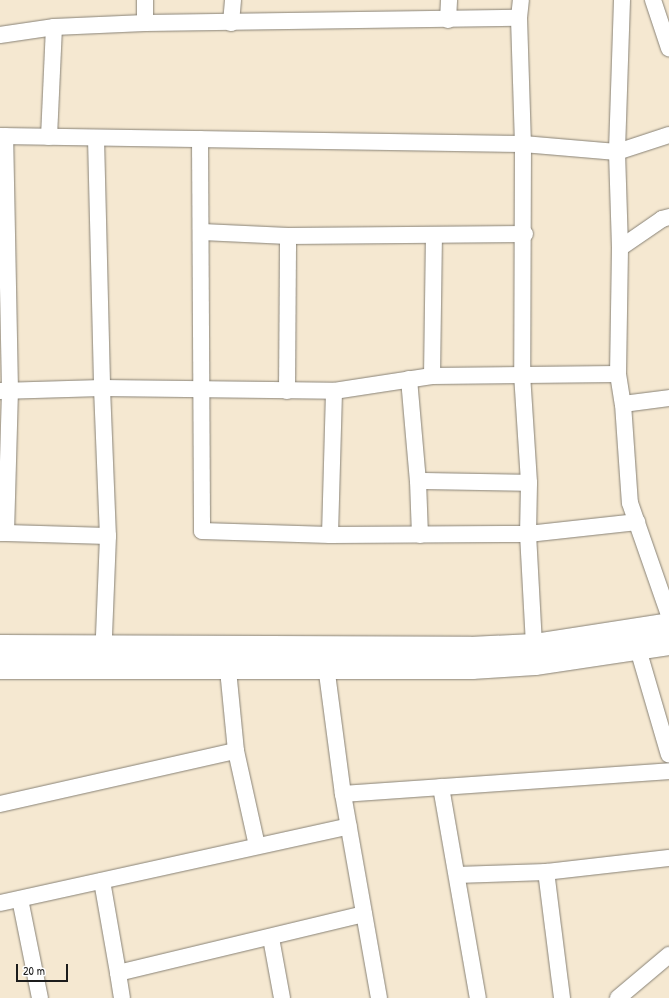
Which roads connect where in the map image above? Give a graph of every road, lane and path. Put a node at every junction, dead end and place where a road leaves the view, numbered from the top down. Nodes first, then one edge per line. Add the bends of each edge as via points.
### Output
1 (145, 0) edge
2 (233, 0) edge
3 (449, 0) edge
4 (521, 0) edge
5 (622, 0) edge
6 (653, 0) edge
7 (519, 18) junction
8 (448, 20) junction
9 (145, 23) junction
10 (232, 23) junction
11 (54, 27) junction
12 (0, 35) edge
13 (669, 48) edge
14 (669, 135) edge
15 (2, 136) edge
16 (49, 137) junction
17 (96, 138) junction
18 (200, 138) junction
19 (524, 144) junction
20 (617, 152) junction
21 (669, 217) edge
22 (202, 232) junction
23 (525, 234) junction
24 (288, 236) junction
25 (434, 236) junction
26 (4, 248) edge
27 (620, 248) junction
28 (522, 374) junction
29 (618, 374) junction
30 (432, 376) junction
31 (409, 379) junction
32 (102, 388) junction
33 (5, 391) edge
34 (203, 391) junction
35 (287, 391) junction
36 (334, 391) junction
37 (669, 398) edge
38 (623, 404) junction
39 (4, 478) edge
40 (418, 481) junction
41 (529, 483) junction
42 (637, 522) junction
43 (3, 533) edge
44 (420, 534) junction
45 (528, 534) junction
46 (330, 535) junction
47 (108, 536) junction
48 (669, 616) edge
49 (669, 624) edge
50 (669, 644) edge
51 (534, 645) junction
52 (0, 646) edge
53 (103, 646) junction
54 (638, 649) junction
55 (325, 657) junction
56 (103, 667) junction
57 (0, 668) edge
58 (228, 670) junction
59 (236, 751) junction
60 (669, 755) edge
61 (669, 771) edge
62 (441, 787) junction
63 (343, 794) junction
64 (0, 804) edge
65 (349, 826) junction
66 (257, 846) junction
67 (669, 858) edge
68 (546, 872) junction
69 (457, 875) junction
70 (102, 880) junction
71 (20, 899) junction
72 (0, 903) edge
73 (364, 914) junction
74 (271, 938) junction
75 (669, 955) edge
76 (118, 973) junction
77 (40, 998) edge
78 (122, 998) edge
79 (282, 998) edge
80 (379, 998) edge
81 (478, 998) edge
82 (562, 998) edge
83 (618, 998) edge

1 - 9 street
2 - 10 street
3 - 8 street
4 - 7 street
5 - 20 street
6 - 13 street
7 - 8 street
7 - 19 street
8 - 10 street
9 - 10 street
9 - 11 street
11 - 12 street
11 - 16 street
14 - 20 street
15 - 16 street
15 - 26 street
16 - 17 street
17 - 18 street
17 - 32 street
18 - 19 street
18 - 22 street
19 - 20 street
19 - 23 street
20 - 27 street
21 - 27 street via 662,219
22 - 24 street
22 - 34 street
23 - 25 street
23 - 28 street
24 - 25 street
24 - 35 street
25 - 30 street
26 - 33 street
27 - 29 street
28 - 29 street
28 - 30 street
28 - 41 street
29 - 38 street
30 - 31 street
31 - 36 street
31 - 40 street
32 - 33 street
32 - 34 street
32 - 47 street
33 - 39 street
34 - 35 street
34 - 46 street via 202,531
35 - 36 street
36 - 46 street
37 - 38 street
38 - 42 street via 630,503
39 - 43 street
40 - 41 street
40 - 44 street
41 - 45 street
42 - 45 street
42 - 48 street
43 - 47 street
44 - 45 street
44 - 46 street
45 - 51 street
47 - 53 street
49 - 51 street
50 - 54 street
51 - 55 street
52 - 53 street
53 - 55 street
53 - 56 street
54 - 55 street via 535,664 488,667
54 - 60 street
55 - 58 street
55 - 63 street
56 - 57 street
56 - 58 street
58 - 59 street
59 - 64 street
59 - 66 street
61 - 62 street
62 - 63 street
62 - 69 street
63 - 65 street
65 - 66 street
65 - 73 street
66 - 70 street
67 - 68 street
68 - 69 street
68 - 82 street
69 - 81 street
70 - 71 street
70 - 76 street
71 - 72 street
71 - 77 street
73 - 74 street
73 - 80 street
74 - 76 street
74 - 79 street
75 - 83 street
76 - 78 street

